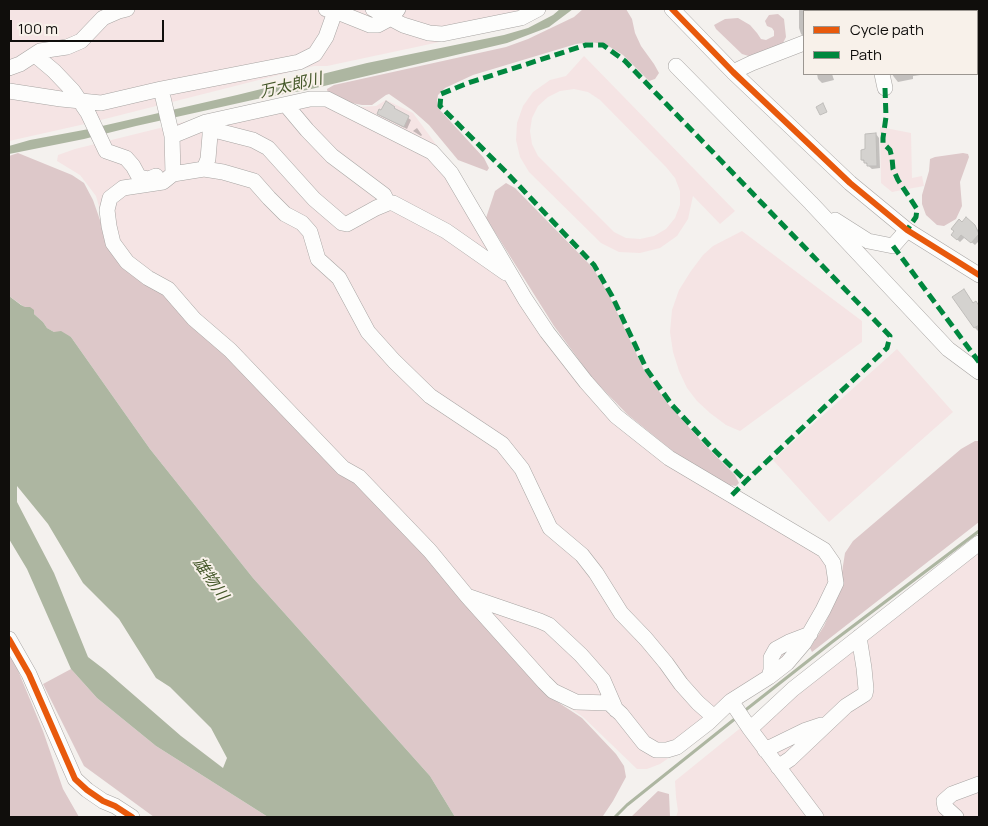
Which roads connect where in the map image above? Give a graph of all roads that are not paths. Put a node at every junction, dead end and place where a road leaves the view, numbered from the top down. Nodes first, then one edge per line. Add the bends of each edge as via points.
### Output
1 (127, 9) edge
2 (373, 9) edge
3 (538, 9) edge
4 (672, 9) edge
5 (332, 10) edge
6 (394, 14) edge
7 (803, 43) edge
8 (35, 55) junction
9 (676, 66) dead end
10 (9, 68) edge
11 (734, 72) junction
12 (161, 90) junction
13 (9, 91) edge
14 (286, 105) junction
15 (84, 107) junction
16 (210, 125) junction
17 (172, 135) junction
18 (204, 169) junction
19 (173, 172) junction
20 (388, 203) junction
21 (811, 204) junction
22 (907, 230) junction
23 (979, 275) edge
24 (511, 276) junction
25 (979, 372) edge
26 (978, 545) edge
27 (467, 596) junction
28 (859, 637) junction
29 (9, 639) edge
30 (732, 702) junction
31 (616, 710) junction
32 (714, 717) junction
33 (827, 723) junction
34 (747, 724) junction
35 (766, 750) junction
36 (778, 767) junction
37 (979, 784) edge
38 (804, 811) edge
39 (132, 817) edge
40 (816, 817) edge
41 (956, 817) edge

1 - 8 street via 103,18 81,41
2 - 6 street
3 - 6 street via 521,18 442,34 403,25
4 - 11 street
5 - 6 street via 370,25 378,25
5 - 12 street via 326,37 315,54 299,62
7 - 11 street
8 - 10 street
8 - 15 street via 73,91
9 - 21 street
11 - 22 street via 850,182
12 - 15 street
12 - 17 street
13 - 15 street
14 - 16 street
14 - 20 street via 332,156 384,196
14 - 24 street via 327,99 432,152 450,174
15 - 19 street via 106,151 126,158 139,177 149,179
16 - 17 street
16 - 18 street via 208,159
16 - 20 street via 268,148 314,199 342,223 347,224
17 - 19 street
18 - 19 street
18 - 32 street via 254,181 285,214 302,223 310,232 318,260 339,278 368,332 430,396 502,444 522,469 550,528 582,555 621,613 681,684
19 - 27 street via 163,182 123,188 110,198 107,210 113,243 127,262 168,289 343,468 359,477 430,551
20 - 24 street via 446,231
21 - 22 street via 868,241 893,246
21 - 25 street via 948,349
22 - 23 street
24 - 30 street via 548,332 616,416 669,458 824,550 833,563 836,583 810,634 787,663
26 - 28 street
27 - 31 street via 553,691 576,702 609,704
27 - 31 street via 549,625 603,680
28 - 33 street via 866,689
28 - 34 street
29 - 39 street via 29,674 75,779
30 - 32 street
30 - 34 street
31 - 32 street via 644,743 656,750 677,747
33 - 35 street
33 - 36 street
34 - 35 street
35 - 36 street
36 - 38 street
37 - 41 street via 944,800 945,807
38 - 40 street

